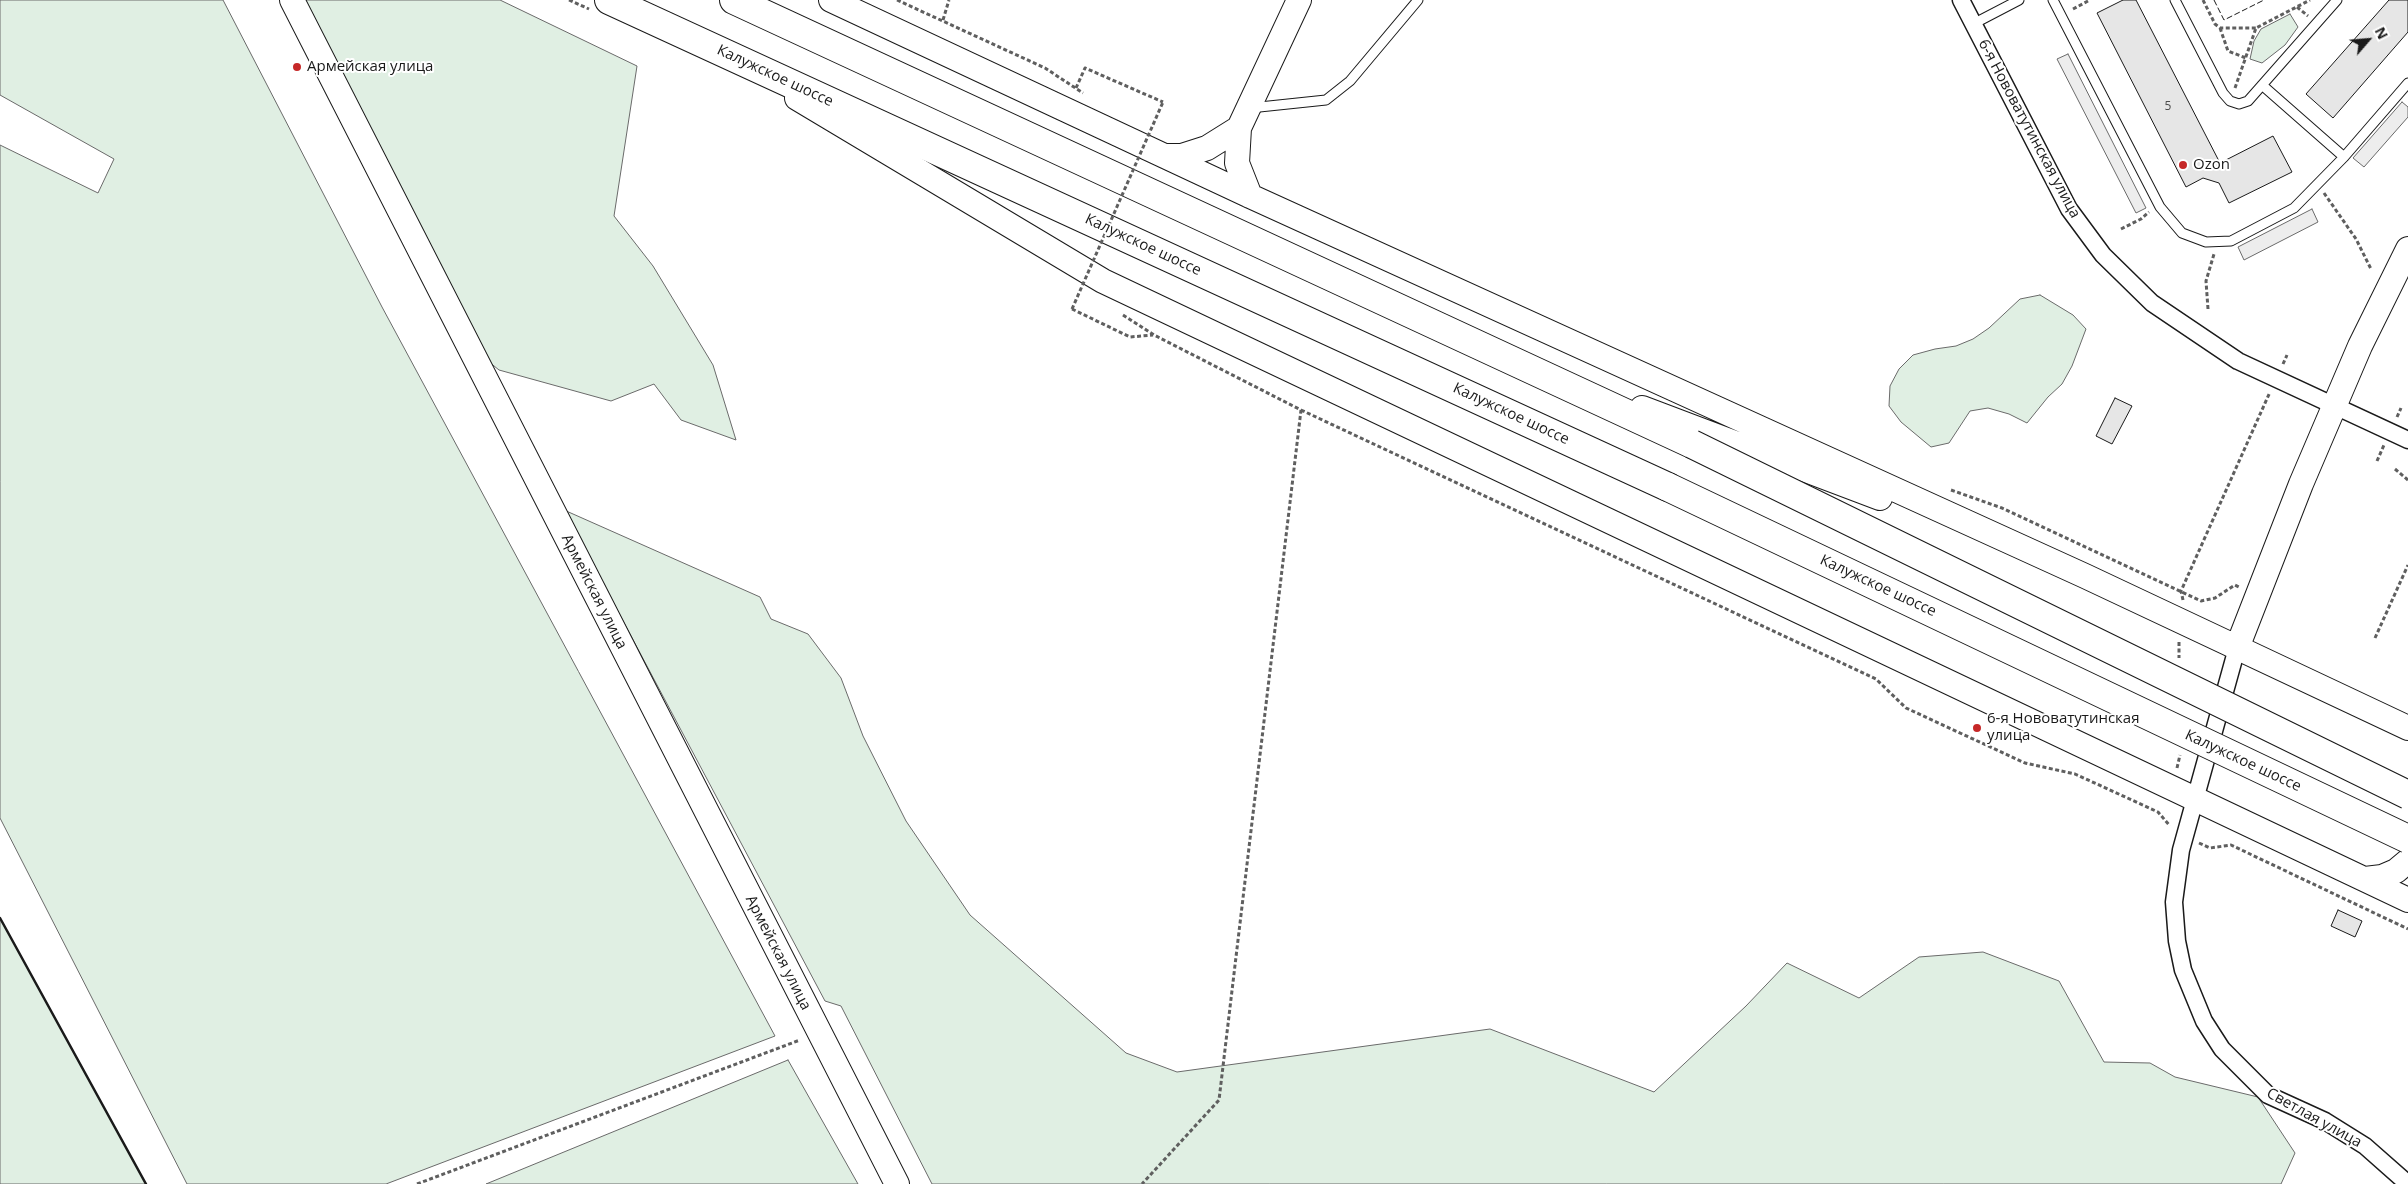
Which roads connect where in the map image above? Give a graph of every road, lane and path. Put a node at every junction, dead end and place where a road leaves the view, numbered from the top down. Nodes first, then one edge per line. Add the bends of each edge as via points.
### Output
1 (292, 0) edge
2 (569, 0) edge
3 (734, 0) edge
4 (752, 0) edge
5 (832, 0) edge
6 (897, 0) edge
7 (949, 0) edge
8 (1299, 0) edge
9 (1418, 0) edge
10 (1961, 0) edge
11 (2019, 0) edge
12 (2053, 0) edge
13 (2090, 0) edge
14 (2175, 0) edge
15 (2203, 0) edge
16 (2310, 0) edge
17 (2323, 0) edge
18 (2337, 0) edge
19 (603, 6) edge
20 (2328, 10) junction
21 (2061, 15) junction
22 (943, 20) junction
23 (1973, 24) junction
24 (2220, 28) junction
25 (2256, 28) junction
26 (818, 40) junction
27 (714, 48) junction
28 (2246, 58) junction
29 (2408, 83) edge
30 (2262, 85) junction
31 (1076, 88) junction
32 (1089, 97) dead end
33 (2230, 102) junction
34 (1243, 118) junction
35 (1148, 127) dead end
36 (1157, 131) dead end
37 (1165, 156) junction
38 (2344, 157) junction
39 (2317, 184) junction
40 (1250, 196) junction
41 (2156, 201) junction
42 (2121, 230) dead end
43 (2224, 242) junction
44 (2408, 249) edge
45 (2371, 269) dead end
46 (1078, 288) dead end
47 (1087, 293) dead end
48 (2208, 309) dead end
49 (1120, 314) dead end
50 (1154, 335) junction
51 (1480, 347) junction
52 (2265, 403) dead end
53 (2335, 405) junction
54 (1301, 410) junction
55 (2408, 440) edge
56 (2395, 469) dead end
57 (2408, 480) edge
58 (2408, 565) edge
59 (2085, 576) junction
60 (2258, 595) junction
61 (2375, 638) dead end
62 (2237, 648) junction
63 (2408, 728) edge
64 (2408, 795) edge
65 (2195, 799) junction
66 (2408, 839) edge
67 (2183, 843) junction
68 (2408, 861) edge
69 (2365, 879) junction
70 (2408, 900) edge
71 (2408, 929) edge
72 (819, 1033) junction
73 (417, 1184) edge
74 (897, 1184) edge
75 (1142, 1184) edge
76 (2408, 1184) edge

1 - 72 street, Армейская улица
2 - 19 path
3 - 26 highway
4 - 26 street
5 - 37 street
6 - 22 path
7 - 22 path
8 - 34 street
9 - 34 lane via 1350,81 1326,100 1270,108
10 - 23 street, 6-я Нововатутинская улица
11 - 23 lane
12 - 21 lane
13 - 21 path
14 - 33 lane
15 - 24 path
16 - 25 path
17 - 20 lane
18 - 20 lane
19 - 27 highway, Калужское шоссе
20 - 30 lane
21 - 41 lane
22 - 31 path via 1045,68
23 - 53 street, 6-я Нововатутинская улица via 2069,209 2103,255 2152,303 2213,345
24 - 25 path
24 - 28 path via 2228,52
25 - 28 path
26 - 51 highway
27 - 65 street via 1103,281
27 - 66 highway, Калужское шоссе, bridge via 1668,486
28 - 33 path
29 - 38 lane
30 - 33 lane via 2248,101
30 - 38 lane
31 - 32 path
31 - 50 path, bridge via 1085,68 1163,102 1072,310 1130,337
34 - 37 street via 1207,148 1182,156
34 - 40 street via 1237,163
35 - 36 path
37 - 40 street
38 - 39 lane
39 - 43 lane via 2294,208
39 - 45 path via 2338,211
40 - 59 street
41 - 42 path via 2144,217
41 - 43 lane via 2182,232 2206,242
43 - 48 path via 2214,254 2206,281
44 - 53 street
46 - 47 path
49 - 50 path
50 - 54 path
51 - 59 street
51 - 64 highway, bridge via 1692,444
52 - 60 path via 2181,591 2201,601 2222,595 2235,585
53 - 55 street, 6-я Нововатутинская улица
53 - 60 street
54 - 67 path via 1876,680 1906,708 2025,763 2075,774 2158,812
54 - 75 path via 1219,1100
56 - 57 path
58 - 61 path
59 - 62 street
60 - 62 street
62 - 63 street
62 - 65 street, Светлая улица
65 - 67 street, Светлая улица
65 - 69 street
67 - 71 path via 2210,848 2231,846
67 - 76 street, Светлая улица via 2174,902 2177,941 2183,970 2204,1021 2222,1049 2268,1095 2324,1121 2365,1146
68 - 69 street via 2382,877
69 - 70 street
72 - 73 path
72 - 74 street, Армейская улица

